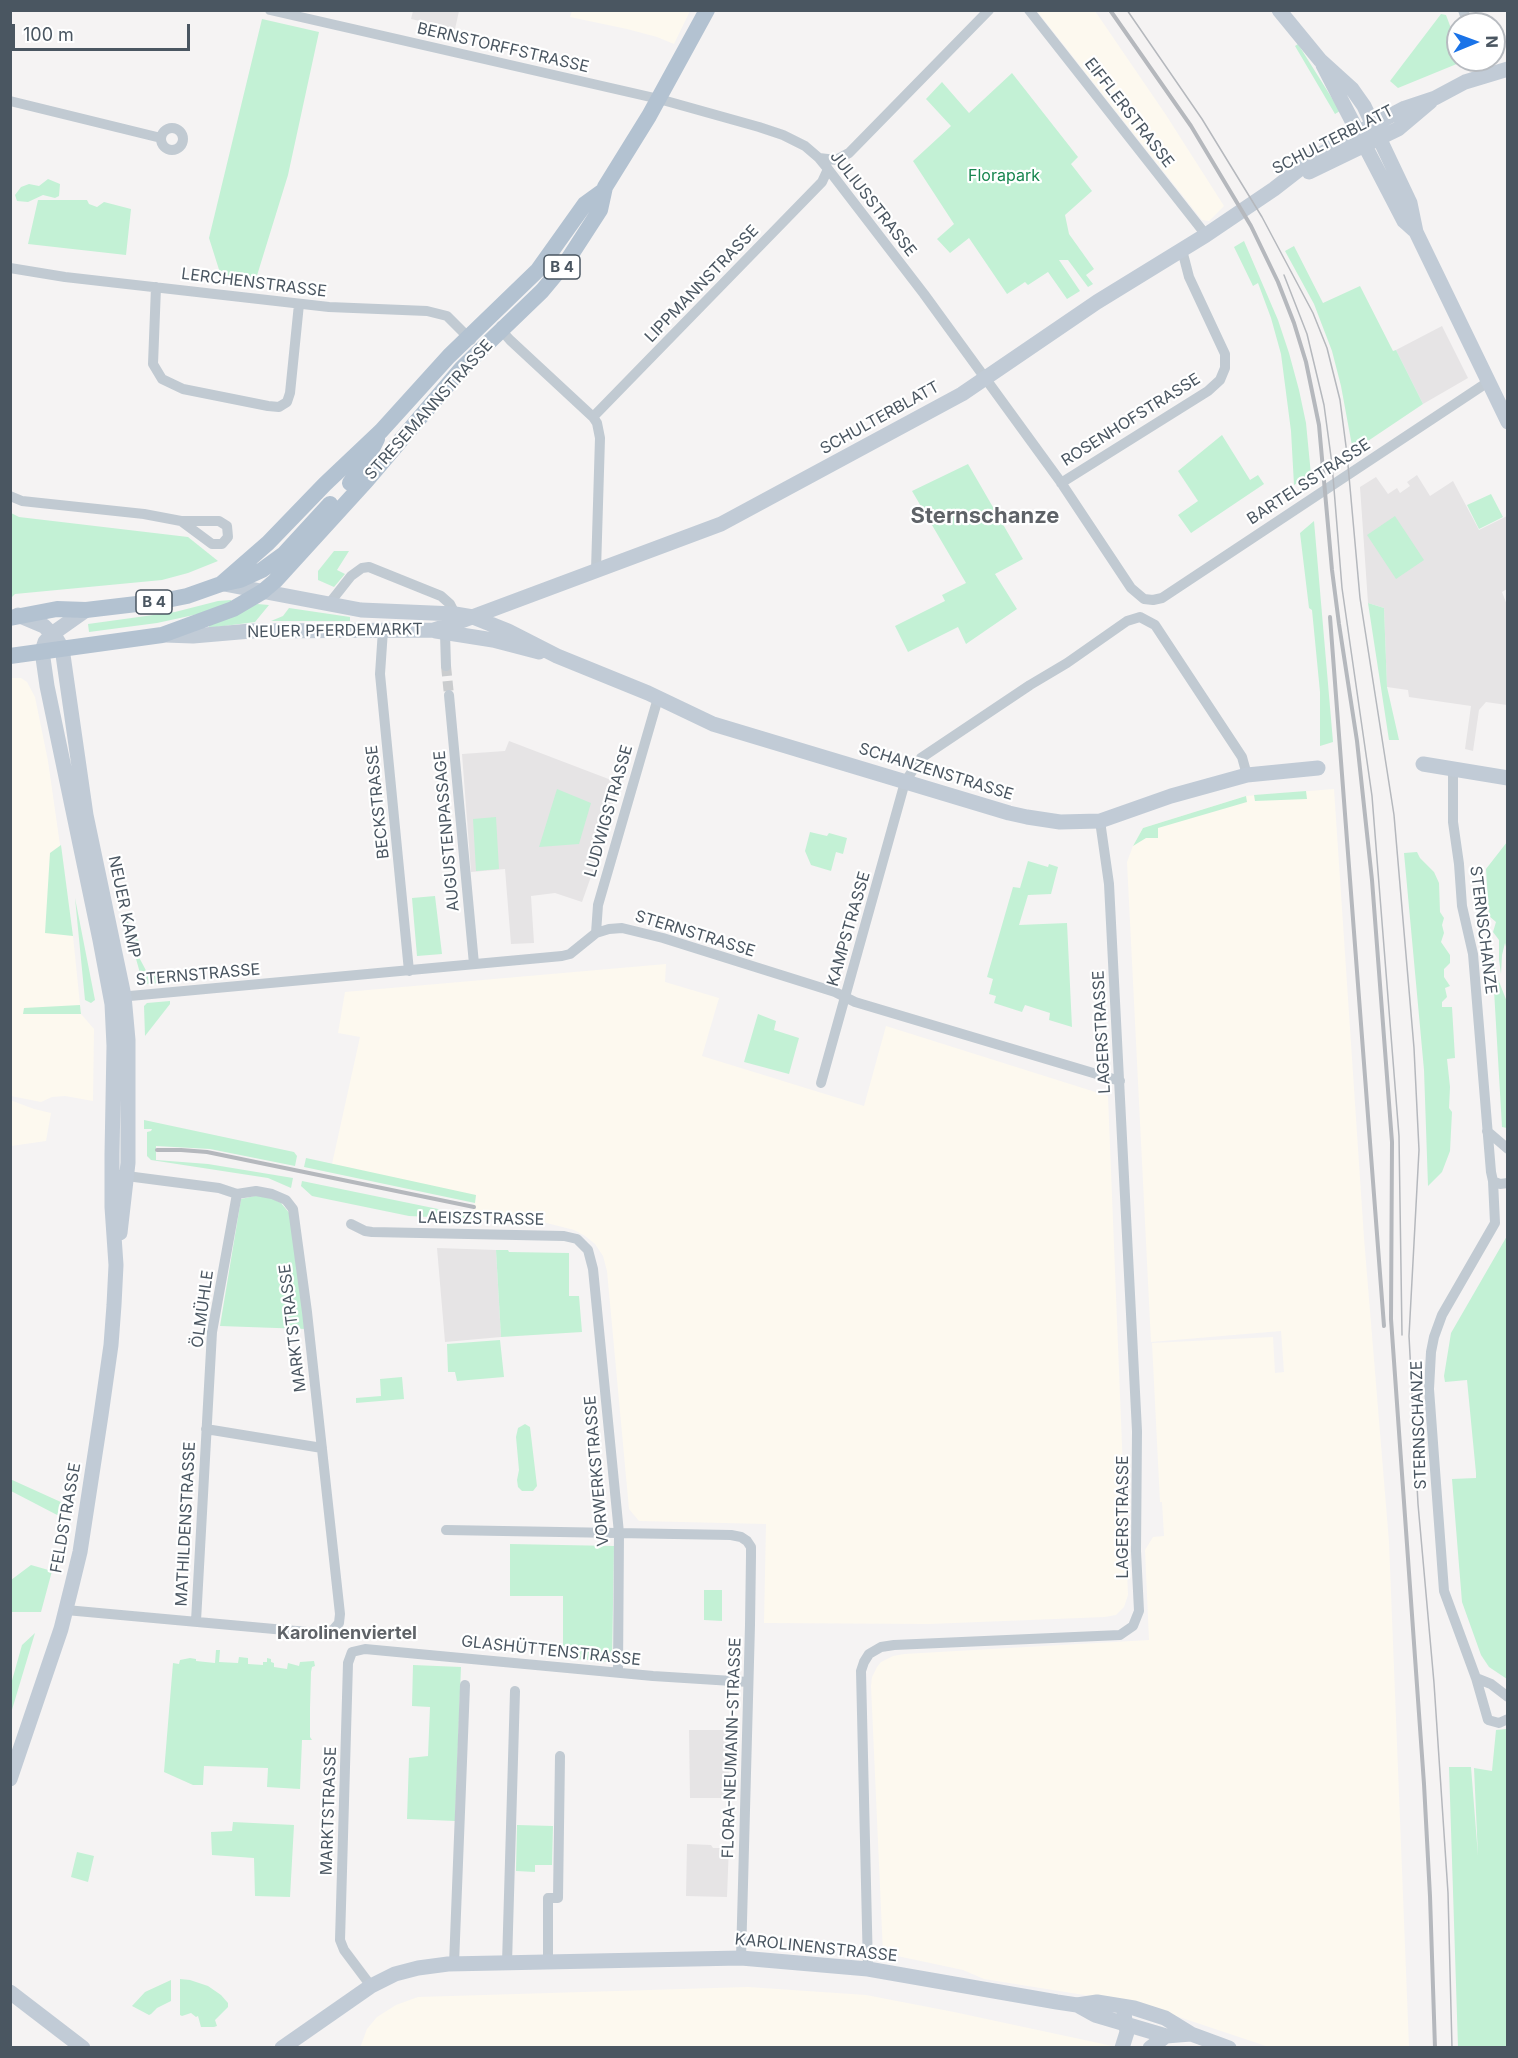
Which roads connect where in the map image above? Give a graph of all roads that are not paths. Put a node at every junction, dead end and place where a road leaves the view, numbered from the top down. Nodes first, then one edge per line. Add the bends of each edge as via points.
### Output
1 (270, 10) edge
2 (707, 10) edge
3 (989, 10) edge
4 (1029, 10) edge
5 (1279, 10) edge
6 (1320, 60) junction
7 (1478, 72) edge
8 (659, 99) junction
9 (10, 101) edge
10 (1378, 131) junction
11 (161, 138) dead end
12 (1361, 139) junction
13 (819, 158) junction
14 (828, 169) junction
15 (603, 191) junction
16 (1416, 232) junction
17 (1206, 235) junction
18 (1182, 250) junction
19 (10, 268) edge
20 (156, 287) junction
21 (299, 304) junction
22 (499, 307) junction
23 (501, 330) junction
24 (469, 337) junction
25 (481, 350) junction
26 (985, 377) junction
27 (1488, 382) junction
28 (593, 417) junction
29 (1508, 422) edge
30 (1061, 483) junction
31 (10, 496) edge
32 (181, 521) dead end
33 (596, 570) junction
34 (221, 584) junction
35 (262, 592) junction
36 (1144, 599) joint
37 (328, 604) junction
38 (86, 610) junction
39 (455, 614) junction
40 (14, 616) edge
41 (473, 616) junction
42 (383, 630) junction
43 (439, 631) junction
44 (52, 634) junction
45 (162, 635) junction
46 (62, 648) junction
47 (42, 651) junction
48 (10, 656) edge
49 (557, 656) junction
50 (446, 666) tunnel mouth
51 (449, 695) tunnel mouth
52 (658, 698) junction
53 (1423, 764) dead end
54 (1318, 768) dead end
55 (1453, 770) junction
56 (1247, 775) junction
57 (1508, 778) edge
58 (905, 782) junction
59 (1100, 821) junction
60 (596, 933) junction
61 (474, 964) junction
62 (409, 971) junction
63 (117, 997) junction
64 (845, 997) junction
65 (1120, 1081) junction
66 (821, 1083) dead end
67 (1487, 1131) junction
68 (1508, 1149) edge
69 (112, 1174) junction
70 (128, 1176) junction
71 (1494, 1181) junction
72 (1508, 1183) edge
73 (237, 1194) junction
74 (351, 1224) dead end
75 (116, 1265) junction
76 (593, 1269) joint
77 (206, 1429) junction
78 (322, 1448) junction
79 (446, 1530) dead end
80 (619, 1533) junction
81 (66, 1611) junction
82 (196, 1622) junction
83 (352, 1652) joint
84 (618, 1672) junction
85 (1476, 1678) junction
86 (748, 1682) junction
87 (465, 1685) dead end
88 (515, 1691) dead end
89 (1508, 1696) edge
90 (1508, 1719) edge
91 (560, 1756) dead end
92 (11, 1773) edge
93 (741, 1958) junction
94 (548, 1962) junction
95 (507, 1963) junction
96 (454, 1964) junction
97 (868, 1969) junction
98 (371, 1986) junction
99 (10, 1992) edge
100 (1077, 2005) junction
101 (1121, 2006) junction
102 (1127, 2023) junction
103 (1191, 2034) junction
104 (1166, 2036) junction
105 (83, 2048) edge
106 (282, 2048) edge
107 (1122, 2048) edge
108 (1150, 2048) edge
109 (1229, 2048) edge

1 - 8 street, BERNSTORFFSTRASSE
2 - 8 main road, STRESEMANNSTRASSE / B 4
3 - 13 street via 849,153 836,160
4 - 17 street, EIFFLERSTRASSE
5 - 6 main road
6 - 10 main road via 1352,89
6 - 12 main road
7 - 10 main road, SCHULTERBLATT via 1435,98 1405,108
8 - 13 street, JULIUSSTRASSE via 783,135
8 - 15 main road, STRESEMANNSTRASSE / B 4
9 - 11 street
10 - 12 main road, SCHULTERBLATT
10 - 16 main road via 1410,202
12 - 16 main road via 1404,221
12 - 17 main road, SCHULTERBLATT via 1274,189
13 - 14 street, JULIUSSTRASSE
14 - 26 street, JULIUSSTRASSE
14 - 28 street, LIPPMANNSTRASSE via 822,182
15 - 22 main road, STRESEMANNSTRASSE / B 4 via 585,204 538,270
15 - 23 main road, STRESEMANNSTRASSE / B 4 via 600,210 567,261
16 - 27 main road
17 - 18 main road, SCHULTERBLATT
18 - 26 main road, SCHULTERBLATT
18 - 30 street, ROSENHOFSTRASSE via 1225,354 1220,380
19 - 20 street, LERCHENSTRASSE
20 - 21 street, LERCHENSTRASSE
20 - 21 street via 153,364 162,380 183,389 268,406 279,407 291,393
21 - 24 street, LERCHENSTRASSE via 427,311 447,316
22 - 23 street
22 - 24 main road, STRESEMANNSTRASSE / B 4
23 - 25 main road, STRESEMANNSTRASSE / B 4
23 - 28 street
24 - 25 street, LERCHENSTRASSE
24 - 34 main road, STRESEMANNSTRASSE / B 4 via 381,431 262,549
25 - 35 main road, STRESEMANNSTRASSE / B 4 via 288,568
26 - 30 street, JULIUSSTRASSE
26 - 33 main road, SCHULTERBLATT via 962,394 721,524
27 - 29 main road
27 - 36 street, BARTELSSTRASSE via 1162,598
28 - 33 street via 600,438
30 - 36 street, JULIUSSTRASSE via 1131,588
31 - 32 street via 22,501
33 - 41 main road, SCHULTERBLATT
34 - 35 main road, NEUER PFERDEMARKT
34 - 38 main road, B 4 via 187,596
35 - 37 main road, NEUER PFERDEMARKT
35 - 45 main road, NEUER PFERDEMARKT / B 4 via 216,616
37 - 39 main road, NEUER PFERDEMARKT via 371,611
37 - 39 street via 351,576 369,567 441,596
38 - 40 main road, B 4 via 57,609
38 - 44 main road
39 - 41 main road, NEUER PFERDEMARKT
40 - 44 main road via 40,623
41 - 43 main road, NEUER PFERDEMARKT
41 - 49 main road, SCHANZENSTRASSE
42 - 43 main road, NEUER PFERDEMARKT
42 - 45 main road, NEUER PFERDEMARKT
42 - 62 street, BECKSTRASSE via 380,674
43 - 49 main road, SCHANZENSTRASSE
43 - 50 street
44 - 46 main road
44 - 47 main road
45 - 46 main road, NEUER PFERDEMARKT / B 4
46 - 47 main road, NEUER PFERDEMARKT / B 4
46 - 63 main road, NEUER KAMP
47 - 48 main road, NEUER PFERDEMARKT / B 4
47 - 63 main road, NEUER KAMP
49 - 52 main road, SCHANZENSTRASSE
51 - 61 street, AUGUSTENPASSAGE
52 - 58 main road, SCHANZENSTRASSE via 714,724
52 - 60 street, LUDWIGSTRASSE via 598,905
53 - 55 main road
54 - 56 main road, SCHANZENSTRASSE
55 - 57 main road
55 - 67 street, STERNSCHANZE via 1453,822 1462,912 1473,954
56 - 58 street via 1242,757 1155,625 1140,617 1127,621 940,744 921,758
56 - 59 main road, SCHANZENSTRASSE
58 - 59 main road, SCHANZENSTRASSE via 1027,817 1060,822
58 - 64 street, KAMPSTRASSE
59 - 65 street, LAGERSTRASSE via 1109,884
60 - 61 street, STERNSTRASSE via 566,955
60 - 64 street, STERNSTRASSE via 615,928 632,930
61 - 62 street, STERNSTRASSE
62 - 63 street, STERNSTRASSE
63 - 69 main road, NEUER KAMP
63 - 70 main road, NEUER KAMP via 128,1040
64 - 65 street, STERNSTRASSE
64 - 66 street, KAMPSTRASSE
65 - 97 street, LAGERSTRASSE via 1138,1441 1139,1611 1133,1626 1120,1635 894,1645 869,1654 861,1671
67 - 68 street
67 - 71 street, STERNSCHANZE
69 - 70 street, MARKTSTRASSE
69 - 75 main road, FELDSTRASSE
70 - 73 street, MARKTSTRASSE
70 - 75 main road, FELDSTRASSE
71 - 72 street
71 - 85 street, STERNSCHANZE via 1495,1223 1442,1315 1429,1363 1444,1591
73 - 77 street, ÖLMÜHLE via 212,1332
73 - 78 street, MARKTSTRASSE via 272,1194 286,1200 293,1209
74 - 76 street, LAEISZSTRASSE via 372,1232 571,1237 588,1250
75 - 81 main road, FELDSTRASSE via 105,1392 80,1552
76 - 80 street, VORWERKSTRASSE
77 - 78 street
77 - 82 street, MATHILDENSTRASSE
78 - 82 street, MARKTSTRASSE via 339,1623 333,1630 318,1633
79 - 80 street
80 - 84 street, VORWERKSTRASSE
80 - 86 street, FLORA-NEUMANN-STRASSE via 731,1535 747,1541 751,1547
81 - 82 street
81 - 92 main road, FELDSTRASSE
83 - 84 street, GLASHÜTTENSTRASSE via 365,1649
83 - 98 street, MARKTSTRASSE via 348,1663 340,1936 342,1947
84 - 86 street, GLASHÜTTENSTRASSE
85 - 89 street
85 - 90 street, STERNSCHANZE via 1488,1720 1499,1723
86 - 93 street, FLORA-NEUMANN-STRASSE
87 - 96 street
88 - 95 street
91 - 94 street via 558,1898 548,1898
93 - 94 main road, KAROLINENSTRASSE
93 - 97 main road, KAROLINENSTRASSE
94 - 95 main road, KAROLINENSTRASSE
95 - 96 main road, KAROLINENSTRASSE
96 - 98 main road, KAROLINENSTRASSE via 411,1969
97 - 100 main road, KAROLINENSTRASSE
98 - 106 main road, KAROLINENSTRASSE
99 - 105 main road
100 - 101 main road, KAROLINENSTRASSE via 1097,2002
100 - 102 main road, KAROLINENSTRASSE via 1095,2015
101 - 102 main road
101 - 103 main road, KAROLINENSTRASSE via 1148,2012
102 - 104 main road, KAROLINENSTRASSE
102 - 107 main road
103 - 104 main road
103 - 109 main road, KAROLINENSTRASSE
104 - 108 main road

